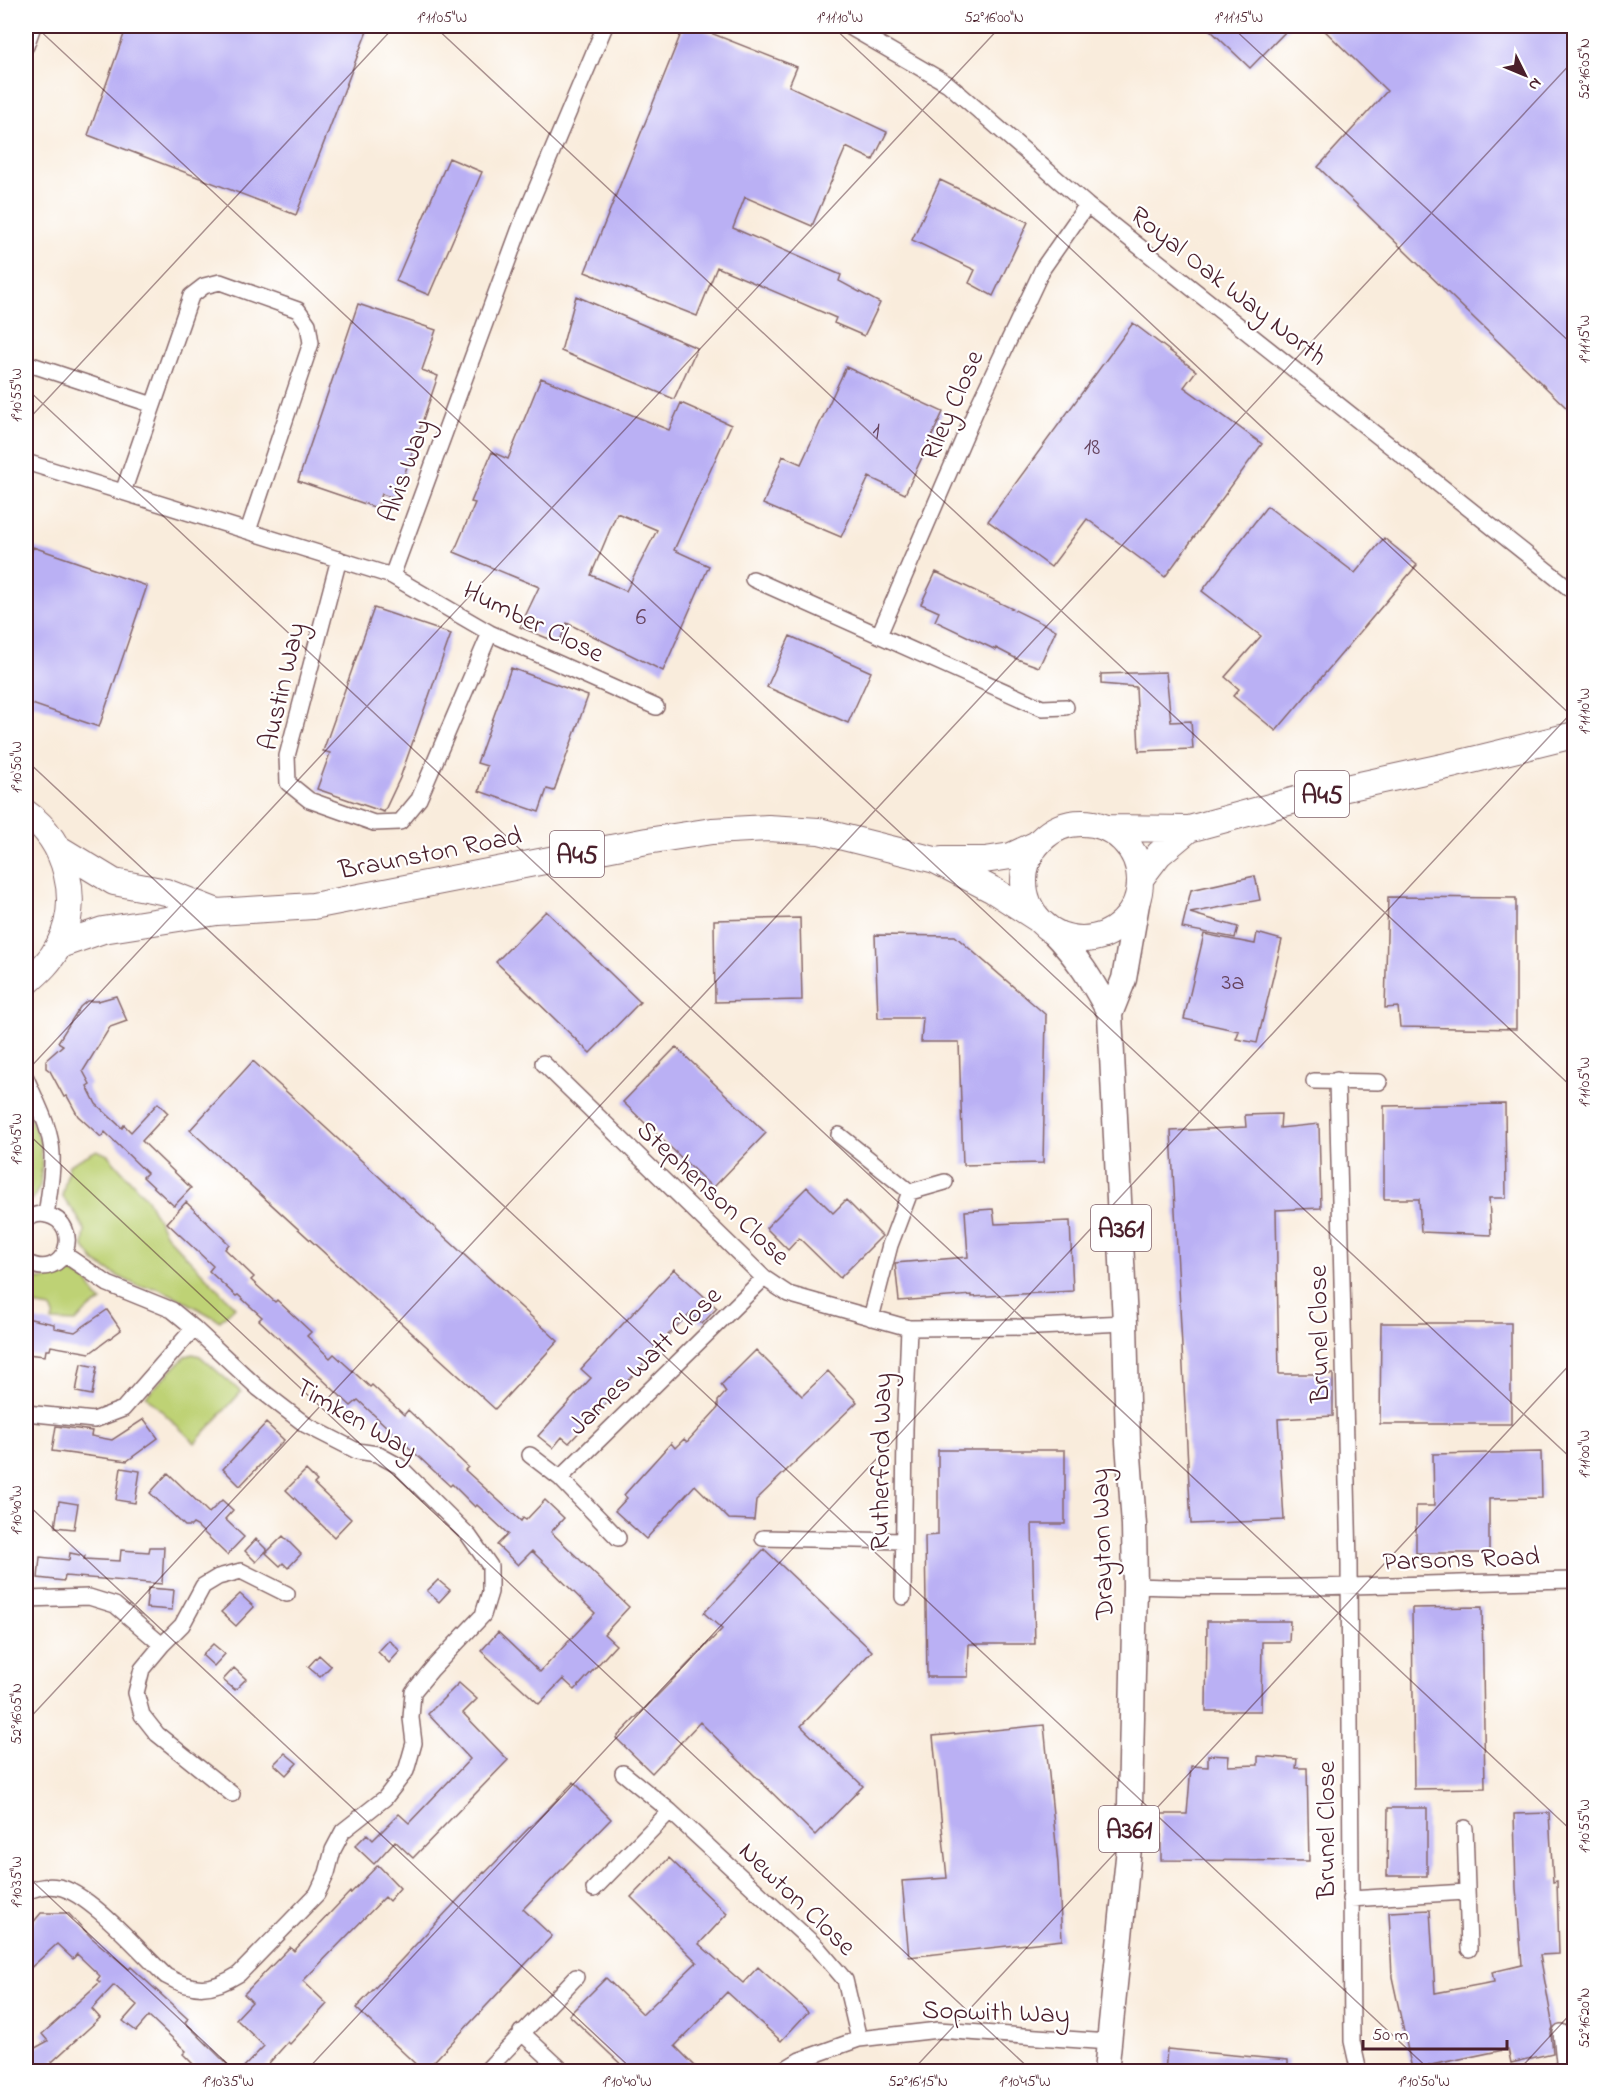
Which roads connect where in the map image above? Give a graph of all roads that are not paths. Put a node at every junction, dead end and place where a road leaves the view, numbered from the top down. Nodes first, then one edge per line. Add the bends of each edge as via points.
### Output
1 (33, 26) edge
2 (605, 26) edge
3 (848, 26) edge
4 (26, 46) edge
5 (1087, 205) junction
6 (26, 363) edge
7 (153, 405) junction
8 (26, 462) edge
9 (123, 492) junction
10 (248, 531) junction
11 (339, 559) junction
12 (392, 576) junction
13 (753, 579) dead end
14 (1575, 592) edge
15 (490, 633) junction
16 (879, 635) junction
17 (656, 707) dead end
18 (1066, 707) dead end
19 (1575, 735) edge
20 (26, 813) edge
21 (1106, 828) junction
22 (1189, 828) junction
23 (1037, 844) junction
24 (58, 848) junction
25 (936, 860) junction
26 (1139, 889) junction
27 (217, 912) junction
28 (1044, 925) junction
29 (60, 945) junction
30 (26, 983) edge
31 (1110, 1014) junction
32 (543, 1063) dead end
33 (26, 1078) edge
34 (1337, 1080) junction
35 (1314, 1081) dead end
36 (1379, 1082) dead end
37 (839, 1135) dead end
38 (945, 1182) dead end
39 (910, 1192) junction
40 (46, 1215) junction
41 (26, 1220) edge
42 (64, 1254) junction
43 (26, 1262) edge
44 (764, 1278) junction
45 (871, 1318) junction
46 (1125, 1323) junction
47 (194, 1328) junction
48 (909, 1328) junction
49 (26, 1413) edge
50 (530, 1455) dead end
51 (560, 1478) junction
52 (618, 1538) dead end
53 (763, 1538) dead end
54 (903, 1541) junction
55 (1575, 1580) edge
56 (1135, 1586) junction
57 (1349, 1587) junction
58 (287, 1594) dead end
59 (903, 1597) dead end
60 (26, 1599) edge
61 (162, 1645) junction
62 (623, 1773) dead end
63 (231, 1794) dead end
64 (670, 1811) junction
65 (1465, 1828) dead end
66 (594, 1889) dead end
67 (26, 1892) edge
68 (1466, 1892) junction
69 (1350, 1899) junction
70 (1469, 1949) dead end
71 (576, 1977) dead end
72 (521, 2032) junction
73 (1561, 2032) dead end
74 (859, 2039) junction
75 (1109, 2042) junction
76 (484, 2072) edge
77 (564, 2072) edge
78 (780, 2072) edge
79 (1106, 2072) edge
80 (1359, 2072) edge
81 (1565, 2072) edge

1 - 4 street
2 - 12 street, Alvis Way via 521,225
3 - 5 street, Royal Oak Way North via 948,84
5 - 14 street, Royal Oak Way North
5 - 16 street, Riley Close via 1042,268
6 - 7 street
7 - 9 street
7 - 10 street via 191,296 204,286 220,282 298,310 308,324 311,343
8 - 9 street
9 - 10 street
10 - 11 street
11 - 12 street
11 - 15 street, Austin Way via 287,756 288,783 309,800 374,823 400,822 419,799
12 - 15 street, Humber Close
13 - 16 street
15 - 17 street, Humber Close
16 - 18 street via 1042,708
19 - 22 highway, A45
20 - 24 highway, A45
21 - 22 highway, A45
21 - 23 highway, A45 via 1088,823 1069,824 1051,831
21 - 26 highway, A45 via 1131,848 1137,863
22 - 26 highway, A45 via 1159,854
23 - 25 highway, Braunston Road / A45 via 995,859
23 - 28 highway via 1026,865 1024,890 1029,905
24 - 27 highway, Braunston Road / A45 via 114,882 166,892
24 - 29 highway via 69,879 70,913
25 - 27 highway, Braunston Road / A45 via 819,831 712,831 313,906
25 - 28 highway, Braunston Road / A45 via 993,890
26 - 28 highway, A45 via 1130,914 1102,935 1085,939 1067,937
26 - 31 main road, Drayton Way / A361 via 1124,979
27 - 29 highway, Braunston Road / A45 via 103,930
28 - 31 main road, Drayton Way / A361 via 1074,954
29 - 30 highway via 44,968
31 - 46 main road, Drayton Way / A361
32 - 44 street, Stephenson Close
33 - 40 street via 52,1151
34 - 35 street
34 - 36 street
34 - 57 street, Brunel Close
37 - 39 street
38 - 39 street
39 - 45 street via 890,1245
40 - 41 street via 37,1214
40 - 42 street via 55,1218 67,1234
42 - 43 street via 44,1267
42 - 47 street, Timken Way via 108,1284 172,1310
44 - 45 street, Stephenson Close via 788,1294
44 - 51 street, James Watt Close
45 - 48 street, Stephenson Close
46 - 48 street, Stephenson Close
46 - 56 main road, Drayton Way / A361
47 - 49 street via 123,1409 94,1420
47 - 67 street, Timken Way via 258,1388 306,1425 399,1466 469,1536 490,1566 490,1592 483,1615 413,1692 414,1743 406,1771 385,1798 343,1831 317,1894 239,1974 213,1987 182,1985 166,1976 83,1898 59,1887
48 - 54 street, Rutherford Way
50 - 51 street
51 - 52 street
53 - 54 street
54 - 59 street, Rutherford Way
55 - 57 street, Parsons Road
56 - 57 street
56 - 75 main road, Drayton Way / A361 via 1129,1848
57 - 69 street, Brunel Close
58 - 61 street via 241,1571 218,1577 203,1586 182,1625
60 - 61 street via 89,1598 114,1605
61 - 63 street via 142,1669 136,1693 142,1715 157,1734
62 - 64 street, Newton Close
64 - 66 street
64 - 74 street, Newton Close via 817,1947 845,1980
65 - 68 street
68 - 69 street
68 - 70 street
69 - 80 street, Brunel Close via 1352,2041
71 - 72 street
72 - 76 street
72 - 77 street
73 - 81 street
74 - 75 street, Sopwith Way via 938,2030
74 - 78 street, Sopwith Way via 800,2060
75 - 79 main road, Drayton Way / A361

